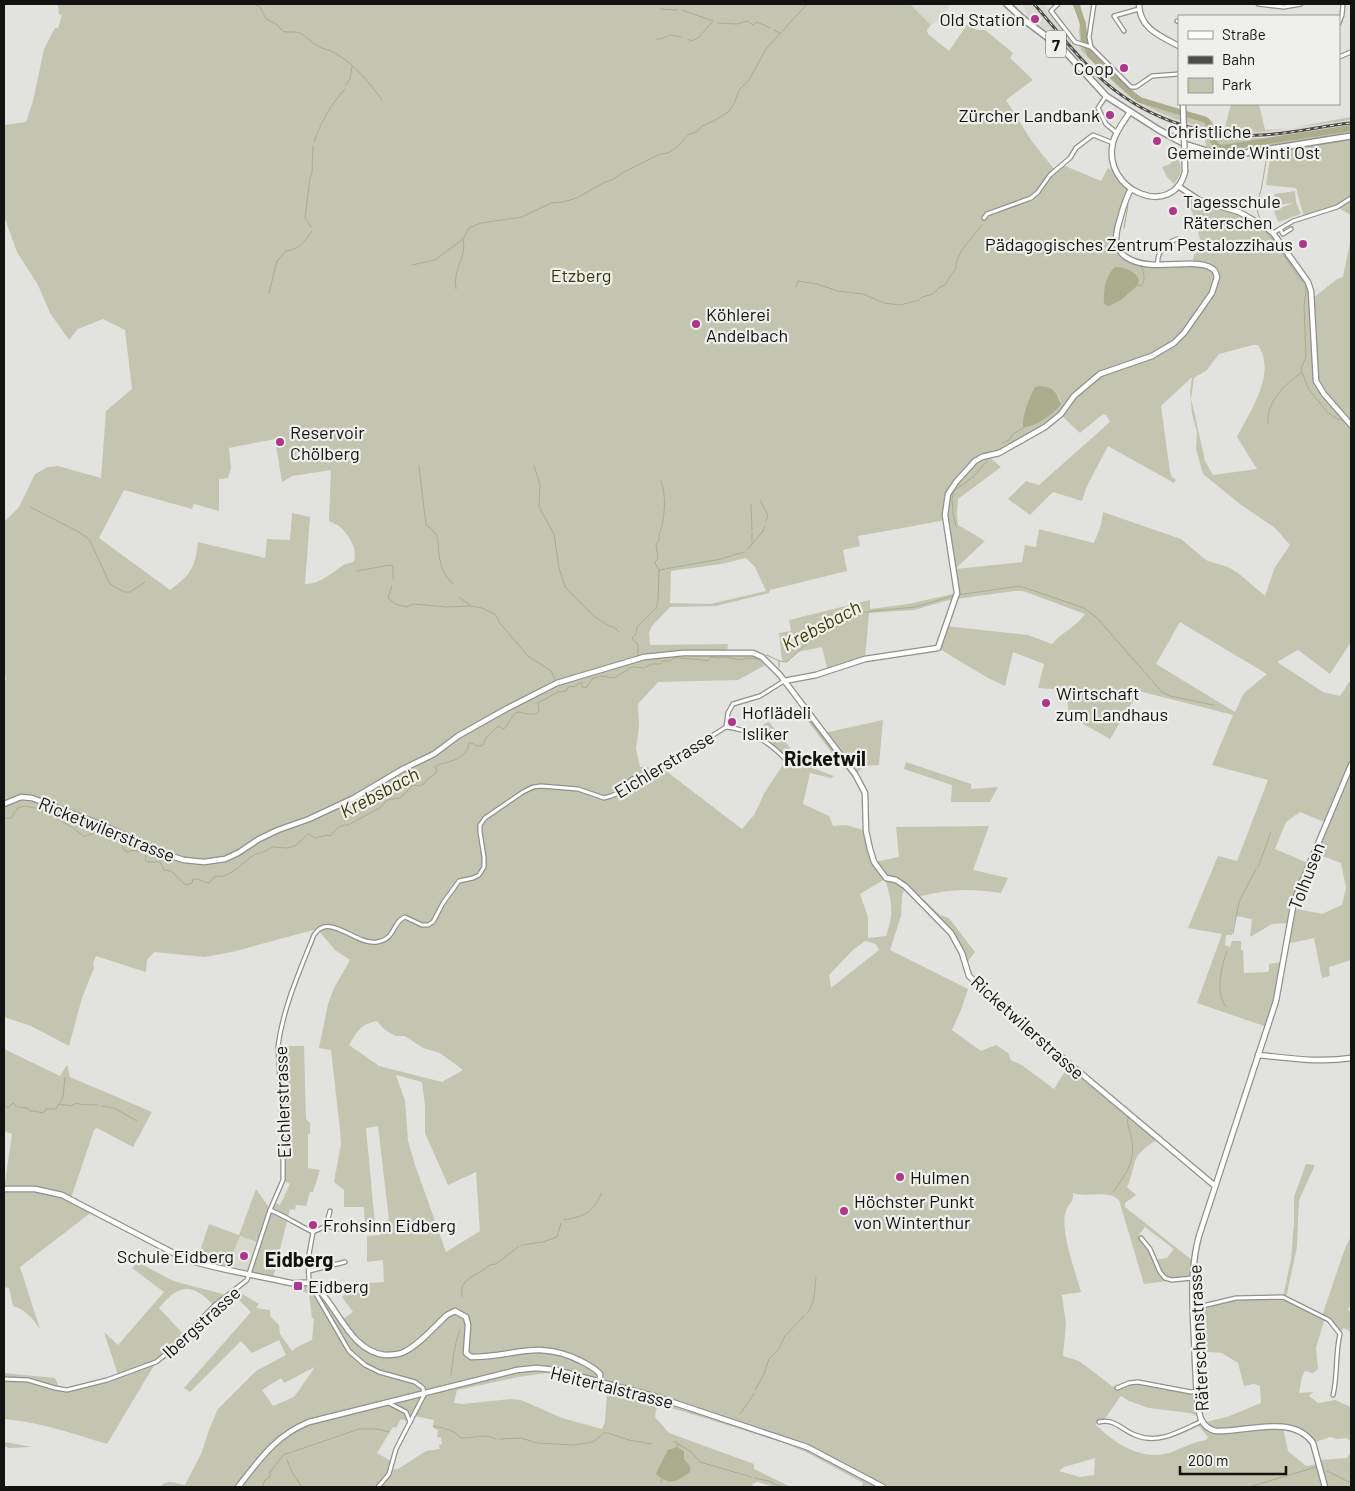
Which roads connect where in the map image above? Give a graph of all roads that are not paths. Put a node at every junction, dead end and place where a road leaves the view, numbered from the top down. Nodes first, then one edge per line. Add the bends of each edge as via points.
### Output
1 (1007, 4) edge
2 (1058, 4) edge
3 (1094, 4) edge
4 (1258, 4) edge
5 (1301, 4) edge
6 (1344, 4) edge
7 (1139, 6) edge
8 (1340, 20) edge
9 (1124, 31) dead end
10 (1178, 45) edge
11 (1089, 47) junction
12 (1178, 74) edge
13 (1106, 96) junction
14 (1183, 105) edge
15 (1130, 112) junction
16 (1117, 133) junction
17 (1351, 136) edge
18 (1113, 143) junction
19 (1178, 186) junction
20 (1131, 189) junction
21 (1351, 198) edge
22 (984, 218) dead end
23 (1291, 229) dead end
24 (1280, 230) junction
25 (1273, 234) junction
26 (1177, 239) dead end
27 (1158, 265) junction
28 (1351, 425) edge
29 (784, 681) junction
30 (726, 727) junction
31 (786, 760) dead end
32 (1351, 765) edge
33 (4, 804) edge
34 (1280, 981) joint
35 (1258, 1055) junction
36 (1351, 1058) edge
37 (1215, 1186) junction
38 (4, 1189) edge
39 (270, 1210) junction
40 (330, 1211) dead end
41 (326, 1226) junction
42 (365, 1228) dead end
43 (313, 1232) junction
44 (1141, 1238) dead end
45 (345, 1262) dead end
46 (308, 1271) junction
47 (250, 1274) junction
48 (1193, 1278) junction
49 (309, 1282) junction
50 (1194, 1308) junction
51 (4, 1379) edge
52 (600, 1381) junction
53 (1117, 1388) dead end
54 (1198, 1391) junction
55 (424, 1392) junction
56 (1333, 1395) dead end
57 (387, 1402) junction
58 (1202, 1421) junction
59 (410, 1422) junction
60 (1099, 1422) dead end
61 (238, 1487) edge
62 (378, 1487) edge
63 (883, 1487) edge
64 (1325, 1487) edge

1 - 13 main road, 7 via 1063,49
2 - 11 street via 1050,11 1075,42
3 - 11 street
4 - 5 street via 1284,7
6 - 8 street
7 - 9 street via 1114,16
7 - 10 street via 1142,19 1150,30
11 - 12 street via 1131,87 1147,78
13 - 15 main road, 7
13 - 16 street via 1098,108 1106,124
14 - 19 street, bridge via 1185,172
15 - 16 street
15 - 17 main road, 7 via 1180,142 1220,153 1248,153
16 - 18 street
18 - 20 street via 1116,173
18 - 22 street via 1093,135 1076,148 1031,198 987,214
19 - 20 street via 1157,196
19 - 25 street via 1199,200 1246,215
20 - 27 street via 1117,232 1117,247 1135,262
21 - 24 street via 1337,207 1293,221
23 - 24 street via 1283,234
24 - 25 street
25 - 28 street via 1310,288 1316,381
26 - 27 street via 1164,247 1157,260
27 - 29 street via 1205,264 1216,271 1212,293 1184,333 1164,350 1100,374 1045,427 999,453 982,458 970,466 950,490 945,515 957,593 938,648 865,659 816,675
29 - 30 street via 760,696 733,704
29 - 33 street, Ricketwilerstrasse via 762,657 737,652 644,657 557,683 458,736 434,754 354,798 258,839 225,859 204,862 171,856 32,798 20,798
29 - 37 street, Ricketwilerstrasse via 860,782 865,797 870,848 874,862 886,878 905,886 951,934 970,976 996,1002
30 - 31 street via 741,729 758,737
30 - 39 street, Eichlerstrasse via 674,757 653,774 632,779 611,796 604,798 578,789 541,786 523,792 480,825 484,867 479,875 459,881 433,922 422,925 405,917 400,919 393,934 377,942 367,942 332,926 317,929 280,1031 284,1170 281,1188
32 - 34 street, Tolhusen via 1293,904
34 - 35 street, Räterschenstrasse
35 - 36 street via 1313,1060
35 - 37 street, Räterschenstrasse
37 - 48 street, Räterschenstrasse via 1195,1248
38 - 47 street via 35,1189 62,1195 185,1259
39 - 43 street
39 - 47 street, Eichlerstrasse
40 - 41 street
41 - 42 street
41 - 43 street
43 - 46 street
44 - 48 street via 1165,1278
45 - 46 street
46 - 49 street
47 - 49 street via 293,1283
47 - 51 street, Ibergstrasse via 156,1362 67,1390 28,1380
48 - 50 street, Räterschenstrasse
49 - 52 street via 357,1341 378,1354 392,1356 403,1353 456,1311 466,1317 466,1353 471,1357 536,1349 551,1351 595,1369 600,1374
49 - 55 street via 354,1357 379,1372 419,1384
50 - 54 street, Räterschenstrasse
50 - 56 street via 1236,1298 1283,1297 1329,1320 1340,1334
52 - 55 street, Heitertalstrasse via 536,1368
52 - 63 street, Heitertalstrasse via 783,1437 821,1453
53 - 54 street via 1138,1382
54 - 58 street, Räterschenstrasse
55 - 57 street, Heitertalstrasse
55 - 59 street
57 - 59 street via 406,1412
57 - 61 street, Heitertalstrasse via 318,1419 294,1429 268,1450
58 - 60 street via 1170,1436 1155,1439 1134,1435 1109,1421
58 - 64 street, Räterschenstrasse via 1215,1432 1263,1427 1299,1431 1313,1444
59 - 62 street via 396,1449 389,1474

